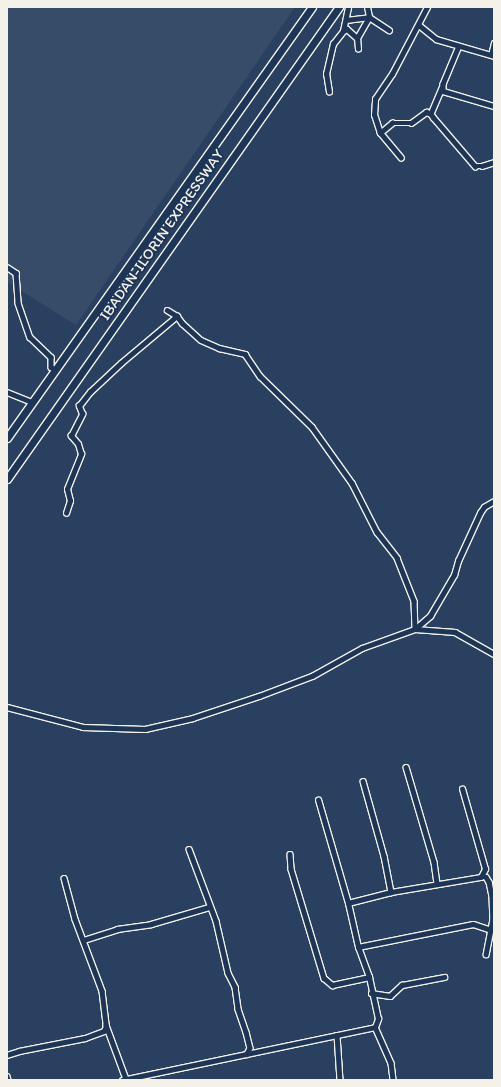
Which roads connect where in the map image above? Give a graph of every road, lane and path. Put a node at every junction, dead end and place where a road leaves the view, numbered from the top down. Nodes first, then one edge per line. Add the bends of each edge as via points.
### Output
1 (312, 7) edge
2 (339, 7) edge
3 (348, 7) edge
4 (367, 7) edge
5 (427, 7) edge
6 (369, 17) junction
7 (346, 20) junction
8 (419, 25) junction
9 (389, 30) dead end
10 (343, 31) junction
11 (357, 38) junction
12 (494, 43) edge
13 (458, 46) junction
14 (358, 49) dead end
15 (493, 56) edge
16 (442, 88) junction
17 (329, 92) dead end
18 (494, 106) edge
19 (431, 114) junction
20 (380, 133) junction
21 (401, 158) dead end
22 (494, 162) edge
23 (7, 267) edge
24 (167, 310) dead end
25 (177, 316) junction
26 (55, 370) junction
27 (7, 392) edge
28 (32, 402) junction
29 (7, 438) edge
30 (7, 479) edge
31 (494, 501) edge
32 (66, 513) dead end
33 (415, 629) junction
34 (494, 654) edge
35 (7, 708) edge
36 (406, 767) dead end
37 (363, 781) dead end
38 (462, 789) dead end
39 (318, 800) dead end
40 (189, 849) dead end
41 (290, 854) dead end
42 (480, 877) junction
43 (64, 878) dead end
44 (437, 884) junction
45 (391, 892) junction
46 (348, 903) junction
47 (209, 908) junction
48 (492, 930) junction
49 (84, 940) junction
50 (358, 947) junction
51 (486, 954) dead end
52 (369, 977) junction
53 (444, 977) dead end
54 (371, 994) junction
55 (106, 1025) junction
56 (375, 1027) junction
57 (337, 1035) junction
58 (247, 1054) junction
59 (7, 1055) edge
60 (147, 1074) junction
61 (7, 1076) edge
62 (8, 1080) edge
63 (124, 1080) edge
64 (148, 1080) edge
65 (340, 1080) edge
66 (393, 1080) edge

1 - 26 highway, IBADAN-ILORIN EXPRESSWAY
2 - 30 highway, IBADAN-ILORIN EXPRESSWAY
3 - 7 street
4 - 6 street
5 - 8 street
6 - 7 street
6 - 9 street
6 - 11 street
7 - 10 street
8 - 13 street via 436,39
8 - 20 street via 375,100 374,115
10 - 11 street via 347,29
10 - 17 street via 333,44 326,74
11 - 14 street
12 - 15 street
13 - 15 street
13 - 16 street
16 - 18 street via 446,92
16 - 19 street
19 - 20 street via 426,112 411,123 392,123
19 - 22 street via 475,166
20 - 21 street
23 - 26 street via 16,273 18,303 30,337 51,357
24 - 25 street
25 - 32 street via 115,368 79,406 82,414 71,436 78,444 81,454 67,489 70,501
25 - 33 street via 202,340 219,348 245,354 260,376 312,427 352,483 377,532 398,558 414,601
26 - 28 highway, IBADAN-ILORIN EXPRESSWAY
27 - 28 street
28 - 29 highway, IBADAN-ILORIN EXPRESSWAY
31 - 33 street via 480,513 454,575 430,616
33 - 34 street via 455,632
33 - 35 street via 362,648 312,676 259,696 158,727 97,729
36 - 44 street via 434,862
37 - 45 street via 384,856
38 - 42 street via 485,869
39 - 46 street
40 - 47 street via 206,888
41 - 52 street via 291,869 324,978 332,985
42 - 44 street
42 - 48 street via 490,882
43 - 49 street via 75,919
44 - 45 street
45 - 46 street
46 - 50 street
47 - 49 street via 151,924 117,929
47 - 58 street via 216,921 228,974 235,987 238,1009 250,1048
48 - 50 street via 473,924
48 - 51 street
49 - 55 street via 102,991
50 - 52 street
52 - 54 street
53 - 54 street via 402,985 390,996
54 - 56 street via 378,1019
55 - 59 street via 104,1031 85,1038
55 - 63 street
56 - 57 street
56 - 66 street via 391,1063
57 - 58 street
57 - 65 street
58 - 60 street
60 - 63 street
60 - 64 street
61 - 62 street

